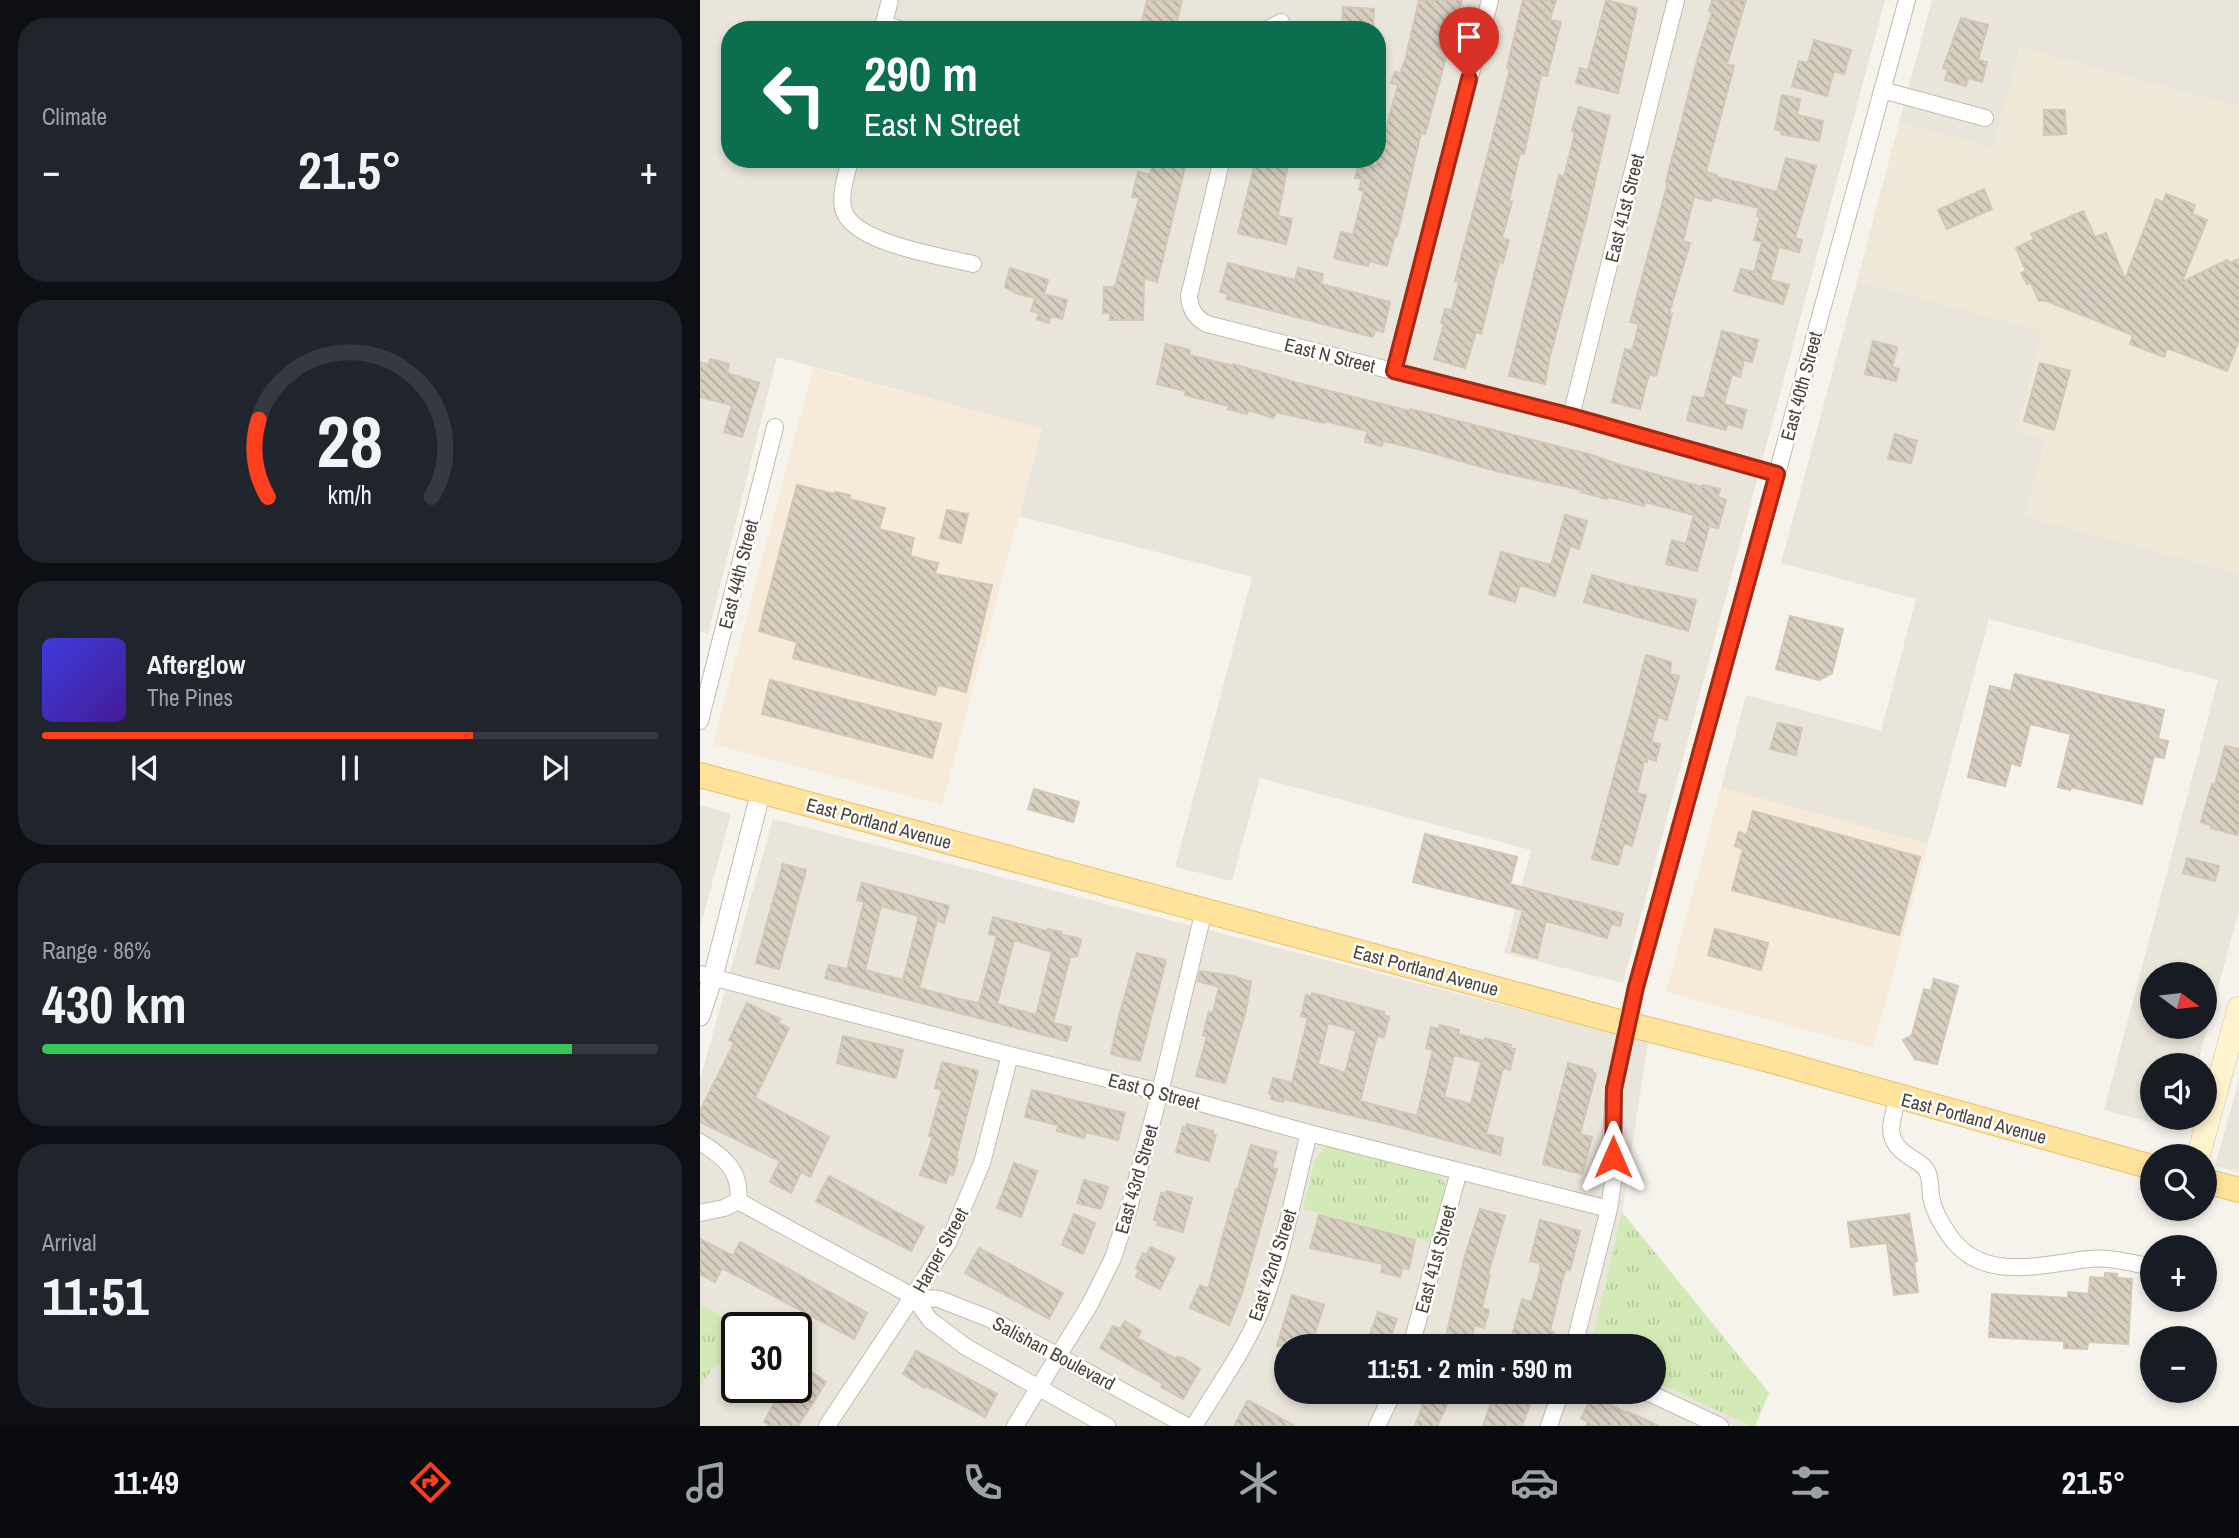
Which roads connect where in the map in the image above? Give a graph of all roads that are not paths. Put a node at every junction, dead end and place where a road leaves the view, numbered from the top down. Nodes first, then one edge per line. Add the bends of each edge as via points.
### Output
1 (890, 0) edge
2 (1490, 0) edge
3 (1676, 0) edge
4 (1907, 0) edge
5 (885, 21) edge
6 (1882, 90) junction
7 (1985, 118) dead end
8 (848, 168) edge
9 (1220, 168) edge
10 (973, 264) dead end
11 (1394, 371) junction
12 (1571, 416) junction
13 (775, 427) dead end
14 (1777, 474) junction
15 (700, 721) edge
16 (700, 775) edge
17 (761, 791) junction
18 (1204, 910) junction
19 (706, 975) edge
20 (2239, 1008) edge
21 (700, 1016) edge
22 (1627, 1024) junction
23 (1010, 1055) junction
24 (1160, 1092) junction
25 (1898, 1097) junction
26 (1309, 1133) junction
27 (700, 1142) edge
28 (2202, 1144) edge
29 (2140, 1164) edge
30 (1459, 1171) junction
31 (2217, 1184) edge
32 (2239, 1190) edge
33 (738, 1200) junction
34 (1609, 1209) junction
35 (700, 1213) edge
36 (2140, 1264) edge
37 (914, 1297) junction
38 (1414, 1334) edge
39 (1577, 1334) edge
40 (1060, 1356) junction
41 (1039, 1388) junction
42 (1666, 1401) edge
43 (1389, 1404) edge
44 (1557, 1404) edge
45 (827, 1426) edge
46 (1015, 1426) edge
47 (1107, 1426) edge
48 (1188, 1426) edge
49 (1194, 1426) edge
50 (1377, 1426) edge
51 (1549, 1426) edge
52 (1720, 1426) edge

1 - 5 street
2 - 11 street
3 - 12 street, East 41st Street
4 - 6 street, East 40th Street
6 - 7 street
6 - 14 street, East 40th Street
8 - 10 street via 845,214 858,229 874,239
9 - 11 street, East N Street via 1189,296 1198,320
11 - 12 street, East N Street
12 - 14 street, East N Street
13 - 15 street, East 44th Street
14 - 22 street, East 40th Street
16 - 17 main road, East Portland Avenue
17 - 18 main road, East Portland Avenue
17 - 19 street
18 - 22 main road, East Portland Avenue
18 - 24 street, East 43rd Street
19 - 21 street
19 - 23 street, East Q Street
20 - 28 main road
22 - 25 main road, East Portland Avenue
22 - 34 street, East 40th Street via 1614,1089 1614,1175
23 - 24 street, East Q Street
23 - 37 street, Harper Street via 968,1200
24 - 26 street, East Q Street
24 - 40 street, East 43rd Street via 1112,1258
25 - 29 main road, East Portland Avenue
25 - 36 street via 1891,1139 1928,1172 1937,1217 1968,1254 2022,1269 2091,1259
26 - 30 street, East Q Street
26 - 49 street, East 42nd Street via 1261,1310
27 - 33 street via 732,1166
30 - 34 street, East Q Street
30 - 38 street, East 41st Street
31 - 32 main road
33 - 35 street
33 - 37 street, Salishan Boulevard
34 - 39 street, East 40th Street
37 - 40 street, Salishan Boulevard via 939,1299 990,1319
37 - 41 street, Salishan Boulevard via 939,1327
37 - 45 street, Harper Street
40 - 41 street, East 43rd Street
40 - 48 street, Salishan Boulevard
41 - 46 street, East 43rd Street
41 - 47 street, Salishan Boulevard
42 - 52 street
43 - 50 street
44 - 51 street

